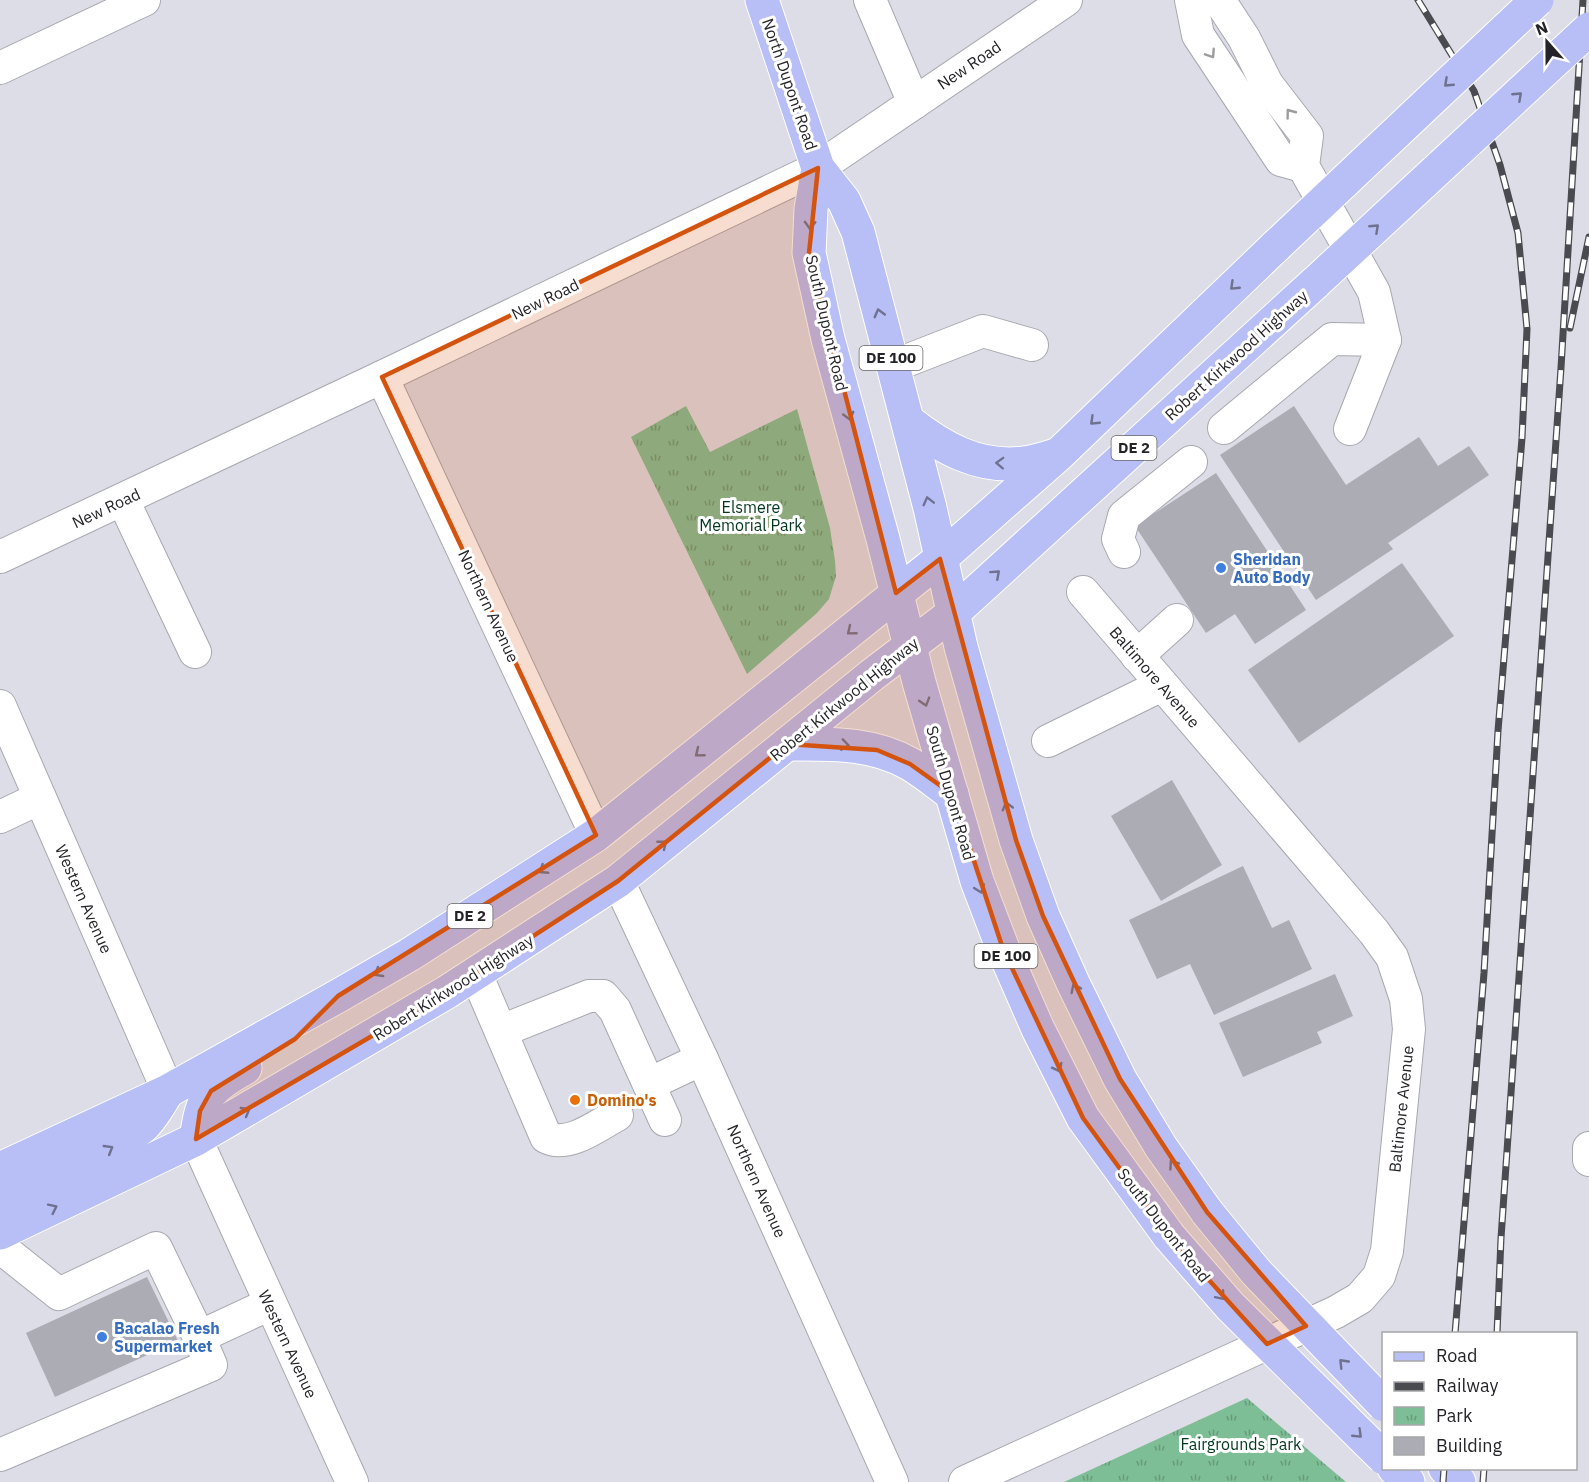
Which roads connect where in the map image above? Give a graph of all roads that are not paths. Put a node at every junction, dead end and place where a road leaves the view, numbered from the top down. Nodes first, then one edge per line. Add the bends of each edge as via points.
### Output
1 (144, 0) edge
2 (762, 0) edge
3 (870, 0) edge
4 (1066, 0) edge
5 (1191, 0) edge
6 (1218, 0) edge
7 (1538, 0) edge
8 (1589, 29) edge
9 (0, 68) edge
10 (914, 103) junction
11 (1303, 166) junction
12 (818, 168) junction
13 (1385, 340) junction
14 (1032, 345) dead end
15 (893, 366) junction
16 (382, 377) junction
17 (908, 421) junction
18 (1224, 428) dead end
19 (1350, 429) dead end
20 (1058, 455) junction
21 (1191, 462) dead end
22 (123, 500) junction
23 (1124, 552) dead end
24 (0, 557) edge
25 (940, 559) junction
26 (1083, 592) dead end
27 (896, 593) junction
28 (952, 614) junction
29 (1177, 620) dead end
30 (911, 645) junction
31 (195, 652) dead end
32 (1137, 656) junction
33 (1162, 685) junction
34 (0, 706) edge
35 (1048, 741) dead end
36 (787, 744) junction
37 (952, 794) junction
38 (40, 798) junction
39 (0, 817) edge
40 (596, 835) junction
41 (618, 881) junction
42 (476, 974) junction
43 (338, 996) junction
44 (501, 1031) junction
45 (702, 1059) junction
46 (649, 1084) junction
47 (168, 1091) junction
48 (617, 1114) dead end
49 (665, 1120) dead end
50 (196, 1140) junction
51 (1589, 1148) edge
52 (1589, 1160) edge
53 (0, 1168) edge
54 (0, 1203) edge
55 (0, 1233) edge
56 (0, 1247) edge
57 (270, 1304) junction
58 (199, 1337) junction
59 (1382, 1404) edge
60 (0, 1455) edge
61 (1382, 1457) edge
62 (1396, 1470) edge
63 (1447, 1470) edge
64 (352, 1482) edge
65 (892, 1482) edge
66 (965, 1482) edge
67 (1408, 1482) edge
68 (1459, 1482) edge

1 - 9 street
2 - 12 main road, North Dupont Road / DE 100
3 - 10 street
4 - 10 street, New Road
5 -> 11 street via 1198,34 1281,160
11 -> 6 street via 1307,136 1268,84
7 -> 20 main road, DE 2, bridge
28 -> 8 main road, Robert Kirkwood Highway / DE 2, bridge
10 - 12 street, New Road
11 - 13 street via 1374,292
15 -> 12 main road, DE 100 via 858,232 844,201
12 - 16 street, New Road
12 -> 27 main road, South Dupont Road / DE 100 via 809,253
13 - 18 street via 1332,339
13 - 19 street
14 - 15 street via 983,331
15 - 17 main road, DE 100
16 - 22 street, New Road
16 - 40 street, Northern Avenue
20 -> 17 main road via 1024,463 996,464 971,459 929,438
25 -> 17 main road, DE 100
20 - 25 main road, DE 2
21 - 23 street via 1124,516 1118,539
22 - 24 street, New Road
22 - 31 street
25 - 27 main road, DE 2
25 - 28 main road, DE 100
26 - 32 street, Baltimore Avenue
27 - 30 main road, South Dupont Road / DE 100
27 -> 40 main road, DE 2
28 - 30 main road, Robert Kirkwood Highway / DE 2
59 -> 28 main road, DE 100, bridge via 1279,1297 1207,1212 1120,1079 1043,916 1016,840
29 - 32 street
30 - 36 main road, Robert Kirkwood Highway / DE 2
30 -> 37 main road, South Dupont Road / DE 100
32 - 33 street, Baltimore Avenue
33 - 35 street
33 - 66 street, Baltimore Avenue via 1392,957 1406,999 1409,1029 1387,1251 1379,1276 1360,1298 1336,1312
34 - 38 street, Western Avenue
36 -> 37 main road via 838,743 877,750 910,764
41 -> 36 main road, Robert Kirkwood Highway / DE 2
37 -> 61 main road, South Dupont Road / DE 100, bridge via 977,881 1003,949 1083,1118 1169,1236 1230,1306
38 - 39 street
38 - 47 street, Western Avenue
40 -> 43 main road, DE 2 via 410,955
41 - 42 main road, Robert Kirkwood Highway / DE 2
41 - 45 street, Northern Avenue
42 - 44 street
50 -> 42 main road, Robert Kirkwood Highway / DE 2
43 - 47 main road, DE 2
43 - 50 main road via 296,1039 211,1091 200,1111
44 - 46 street via 589,996 603,996 615,1010
44 - 48 street via 546,1137 560,1141 573,1138
45 - 46 street
45 - 65 street, Northern Avenue
46 - 49 street
47 - 53 main road, DE 2
54 -> 47 main road via 124,1140 143,1127
55 -> 50 main road, Robert Kirkwood Highway / DE 2
50 - 57 street, Western Avenue
51 - 52 street
56 - 58 street via 59,1294 156,1248
57 - 58 street
57 - 64 street, Western Avenue
58 - 60 street via 211,1365
62 - 67 main road
63 - 68 main road

